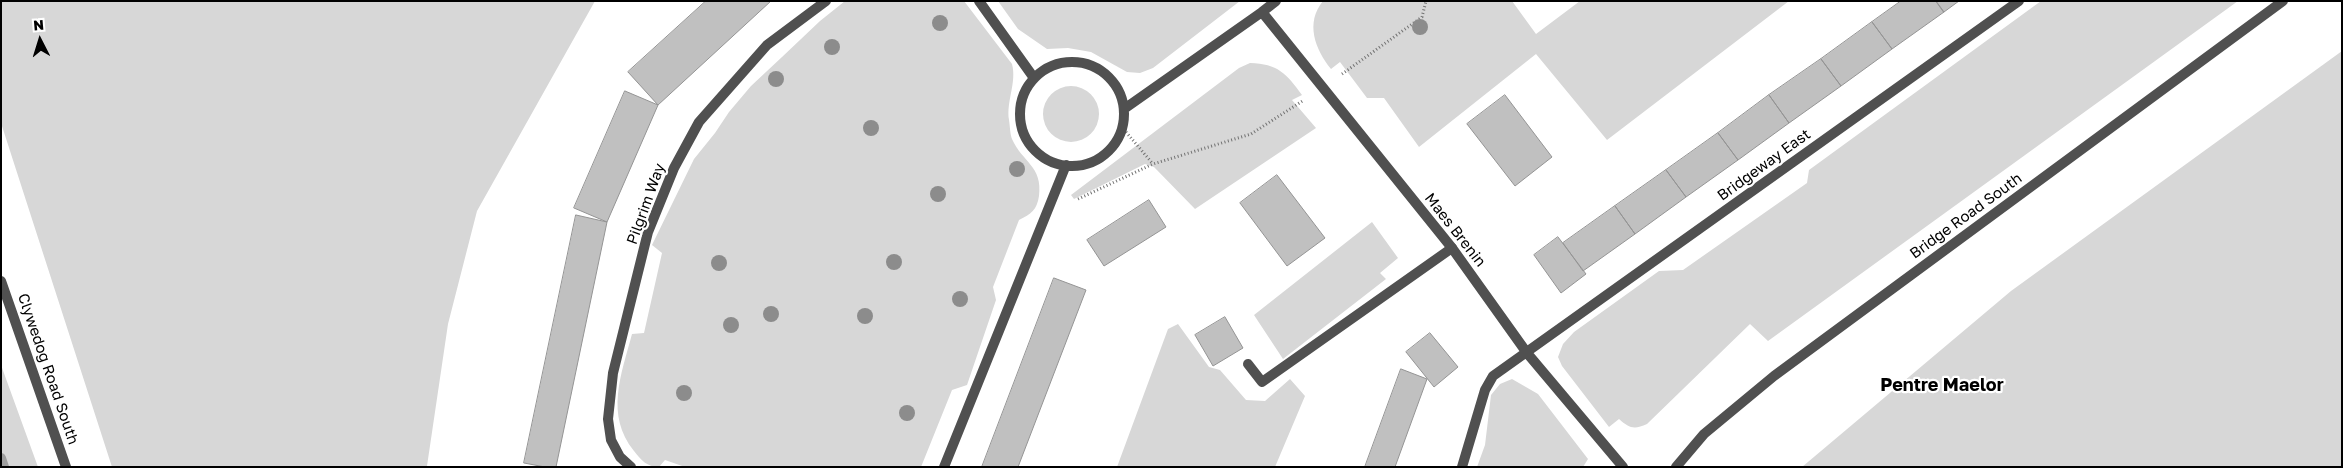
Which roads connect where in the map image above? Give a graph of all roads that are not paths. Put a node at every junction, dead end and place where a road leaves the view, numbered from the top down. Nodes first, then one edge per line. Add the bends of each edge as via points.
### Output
1 (826, 1) edge
2 (979, 1) edge
3 (1276, 1) edge
4 (2019, 1) edge
5 (2283, 1) edge
6 (1262, 12) junction
7 (1034, 78) junction
8 (1124, 108) junction
9 (1066, 165) junction
10 (1452, 248) junction
11 (1, 281) edge
12 (1528, 353) junction
13 (1248, 364) dead end
14 (66, 467) edge
15 (631, 467) edge
16 (944, 467) edge
17 (1462, 467) edge
18 (1623, 467) edge
19 (1676, 467) edge

1 - 15 street, Pilgrim Way via 767,45 699,122 674,168 648,232 613,373 608,419 611,440 620,457
2 - 7 street
3 - 6 street
4 - 12 street, Bridgeway East
5 - 19 street, Bridge Road South via 1774,376 1704,434
6 - 8 street
6 - 10 street, Maes Brenin
7 - 8 street via 1059,63 1089,64 1113,82 1121,94
7 - 9 street via 1020,107 1021,123 1036,152 1050,161
8 - 9 street via 1122,128 1107,152 1095,161
9 - 16 street
10 - 12 street, Maes Brenin
10 - 13 street via 1262,382
11 - 14 street, Clywedog Road South
12 - 17 street, Bridgeway East via 1493,376 1484,390
12 - 18 street, Maes Brenin

